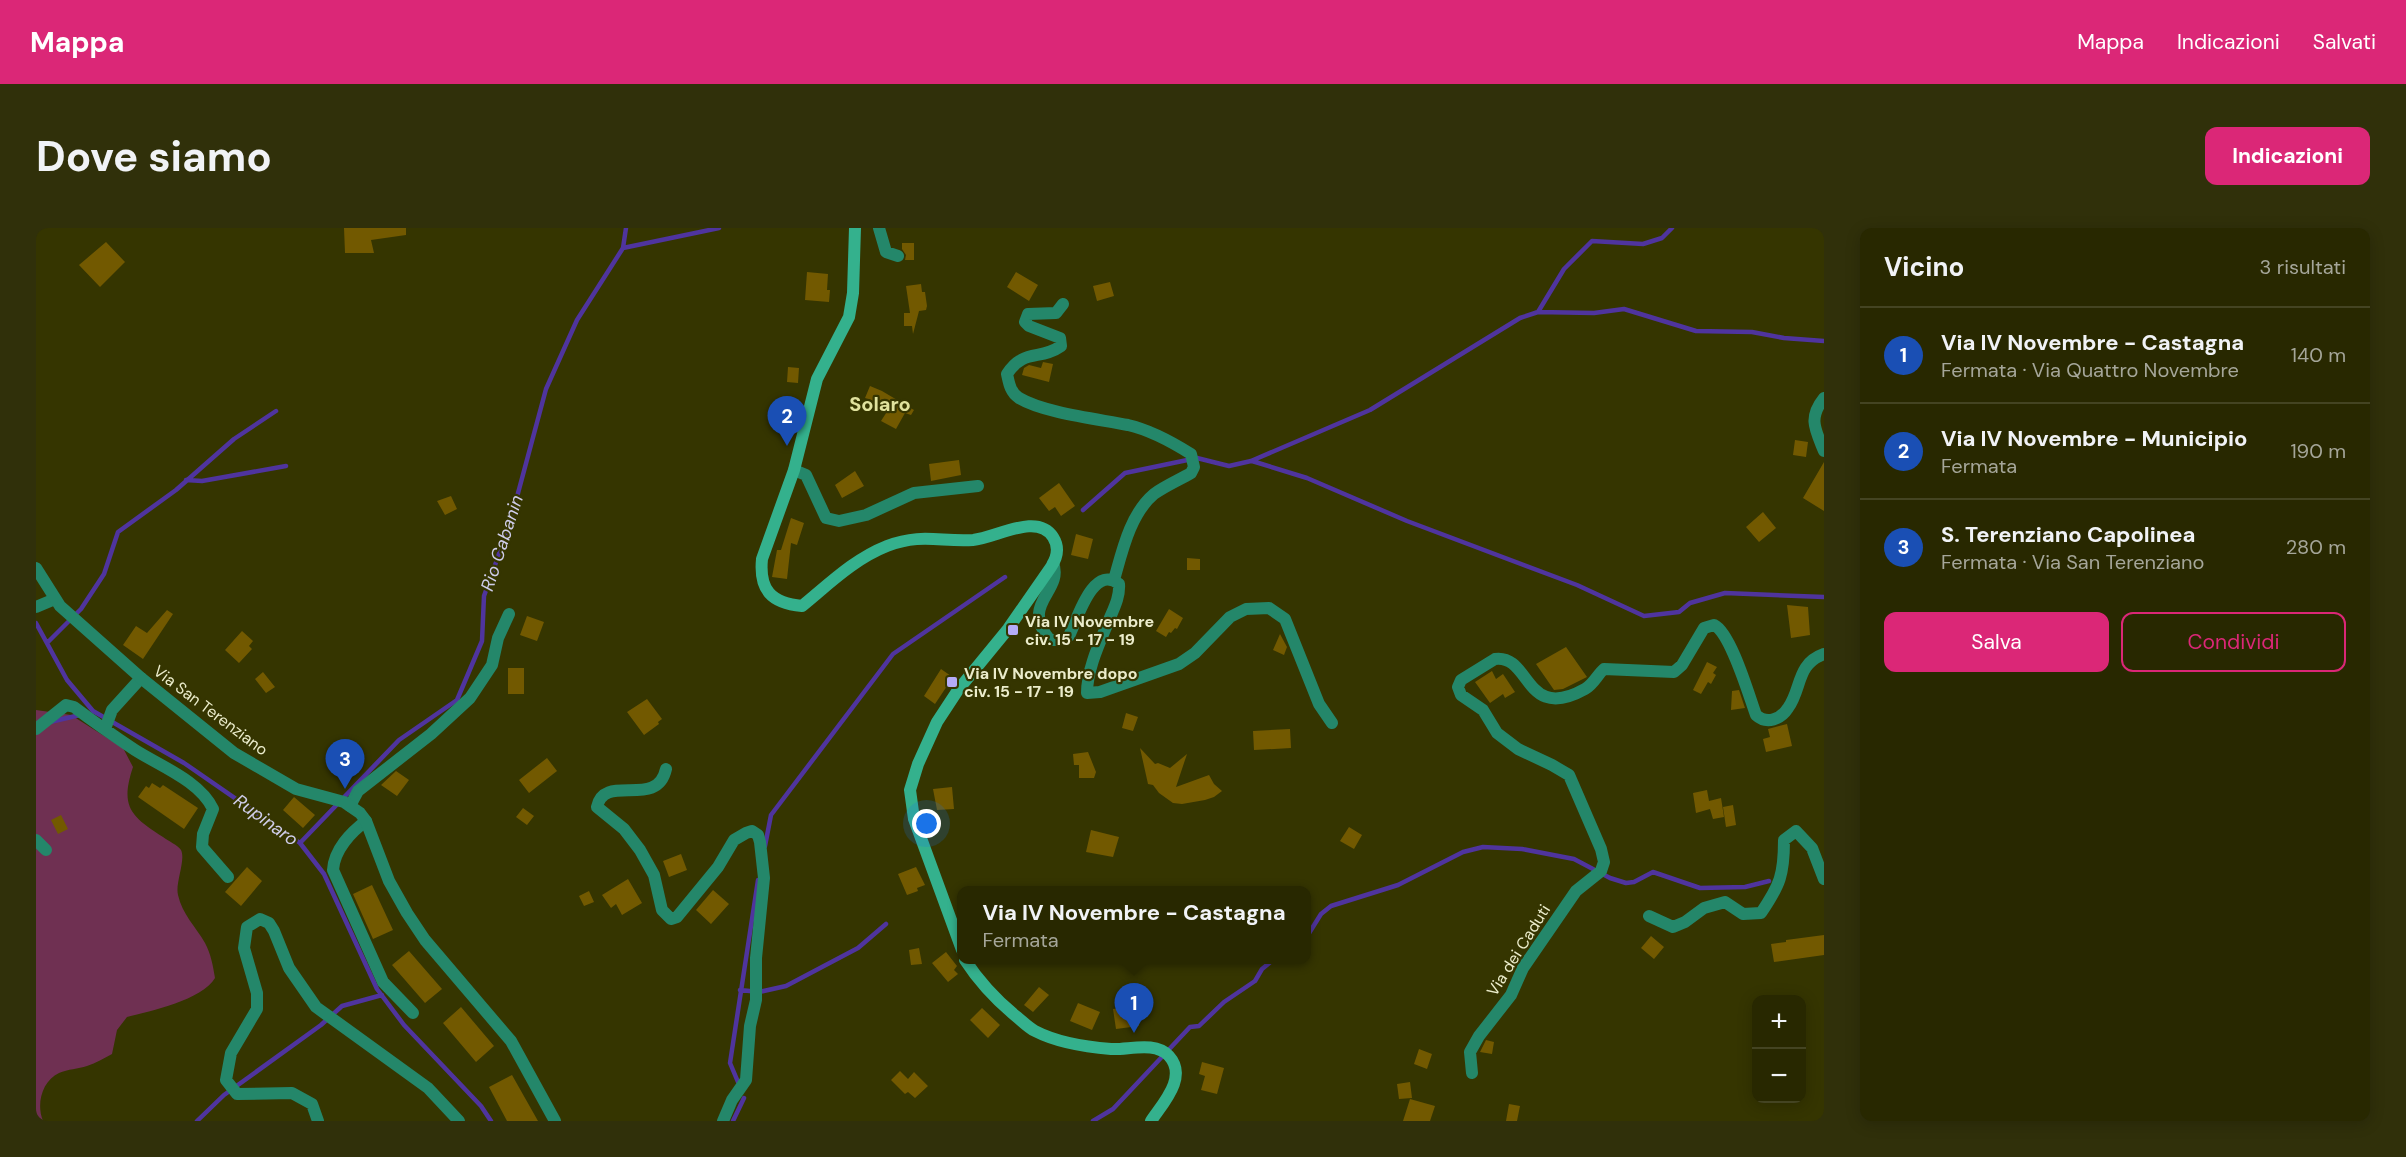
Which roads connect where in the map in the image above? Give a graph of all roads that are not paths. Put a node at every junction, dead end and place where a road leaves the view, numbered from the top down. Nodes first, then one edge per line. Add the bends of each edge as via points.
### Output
1 (855, 228) edge
2 (879, 228) edge
3 (898, 256) dead end
4 (1063, 304) dead end
5 (1824, 398) edge
6 (1824, 451) edge
7 (794, 470) junction
8 (978, 486) dead end
9 (1053, 563) junction
10 (36, 568) edge
11 (1114, 580) junction
12 (46, 603) edge
13 (509, 614) dead end
14 (1824, 654) edge
15 (141, 678) junction
16 (1332, 723) dead end
17 (36, 729) edge
18 (105, 729) junction
19 (666, 769) dead end
20 (350, 806) junction
21 (366, 821) junction
22 (36, 840) edge
23 (46, 850) dead end
24 (228, 877) dead end
25 (1824, 879) edge
26 (1649, 916) dead end
27 (957, 936) edge
28 (968, 964) edge
29 (413, 1013) dead end
30 (1472, 1073) dead end
31 (318, 1121) edge
32 (459, 1121) edge
33 (555, 1121) edge
34 (723, 1121) edge
35 (1151, 1121) edge

1 - 7 main road via 849,317 816,379
2 - 3 street via 886,252
4 - 11 street via 1056,313 1028,314 1025,322 1029,326 1060,338 1061,346 1013,364 1007,374 1011,390 1019,398 1039,405 1131,426 1173,443 1191,454 1194,467 1144,506 1128,537
5 - 6 street via 1815,409 1814,426
7 - 8 street via 806,475 826,518 839,520 866,515 914,493
7 - 9 main road via 762,559 765,589 785,604 801,606 856,562 884,548 921,537 976,539 1039,526 1056,543
9 - 11 street via 1055,578 1040,606 1039,622 1050,640 1069,636 1098,582
9 - 27 main road via 937,722 910,790 914,819
10 - 12 street, Via San Terenziano
11 - 16 street via 1120,593 1090,671 1087,693 1179,664 1230,617 1246,609 1269,608 1285,619 1319,704
12 - 15 street, Via San Terenziano
13 - 20 street via 492,665 470,698 358,791
14 - 30 street, Via dei Caduti via 1805,669 1789,707 1770,721 1756,715 1738,663 1722,631 1714,625 1704,628 1674,672 1604,669 1586,689 1556,698 1543,697 1531,688 1514,663 1502,658 1461,680 1461,695 1483,710 1497,733 1574,782 1604,862 1601,871 1576,891 1523,968 1511,994 1479,1036 1470,1052
15 - 18 street via 112,710
15 - 20 street, Via San Terenziano via 234,753 296,789
17 - 18 street via 66,705
18 - 24 street via 191,784 209,801 213,809 202,847
19 - 34 street via 657,785 645,790 606,793 597,807 624,829 640,850 654,875 662,910 671,919 710,878 735,840 752,831 760,842 764,878 748,1070
20 - 21 street, Via San Terenziano
21 - 29 street via 344,844 333,870 383,982
21 - 33 street, Via San Terenziano via 389,881 407,913 425,940 511,1041
22 - 23 street
25 - 26 street via 1812,848 1796,831 1784,840 1784,869 1776,891 1761,913 1743,914 1725,902 1704,908 1673,927
28 - 35 main road via 991,996 1034,1031 1067,1043 1163,1052 1173,1063 1176,1079
31 - 32 street via 312,1104 292,1093 237,1094 226,1080 231,1053 257,1009 257,993 244,948 247,927 260,919 269,923 289,968 316,1008 428,1088

